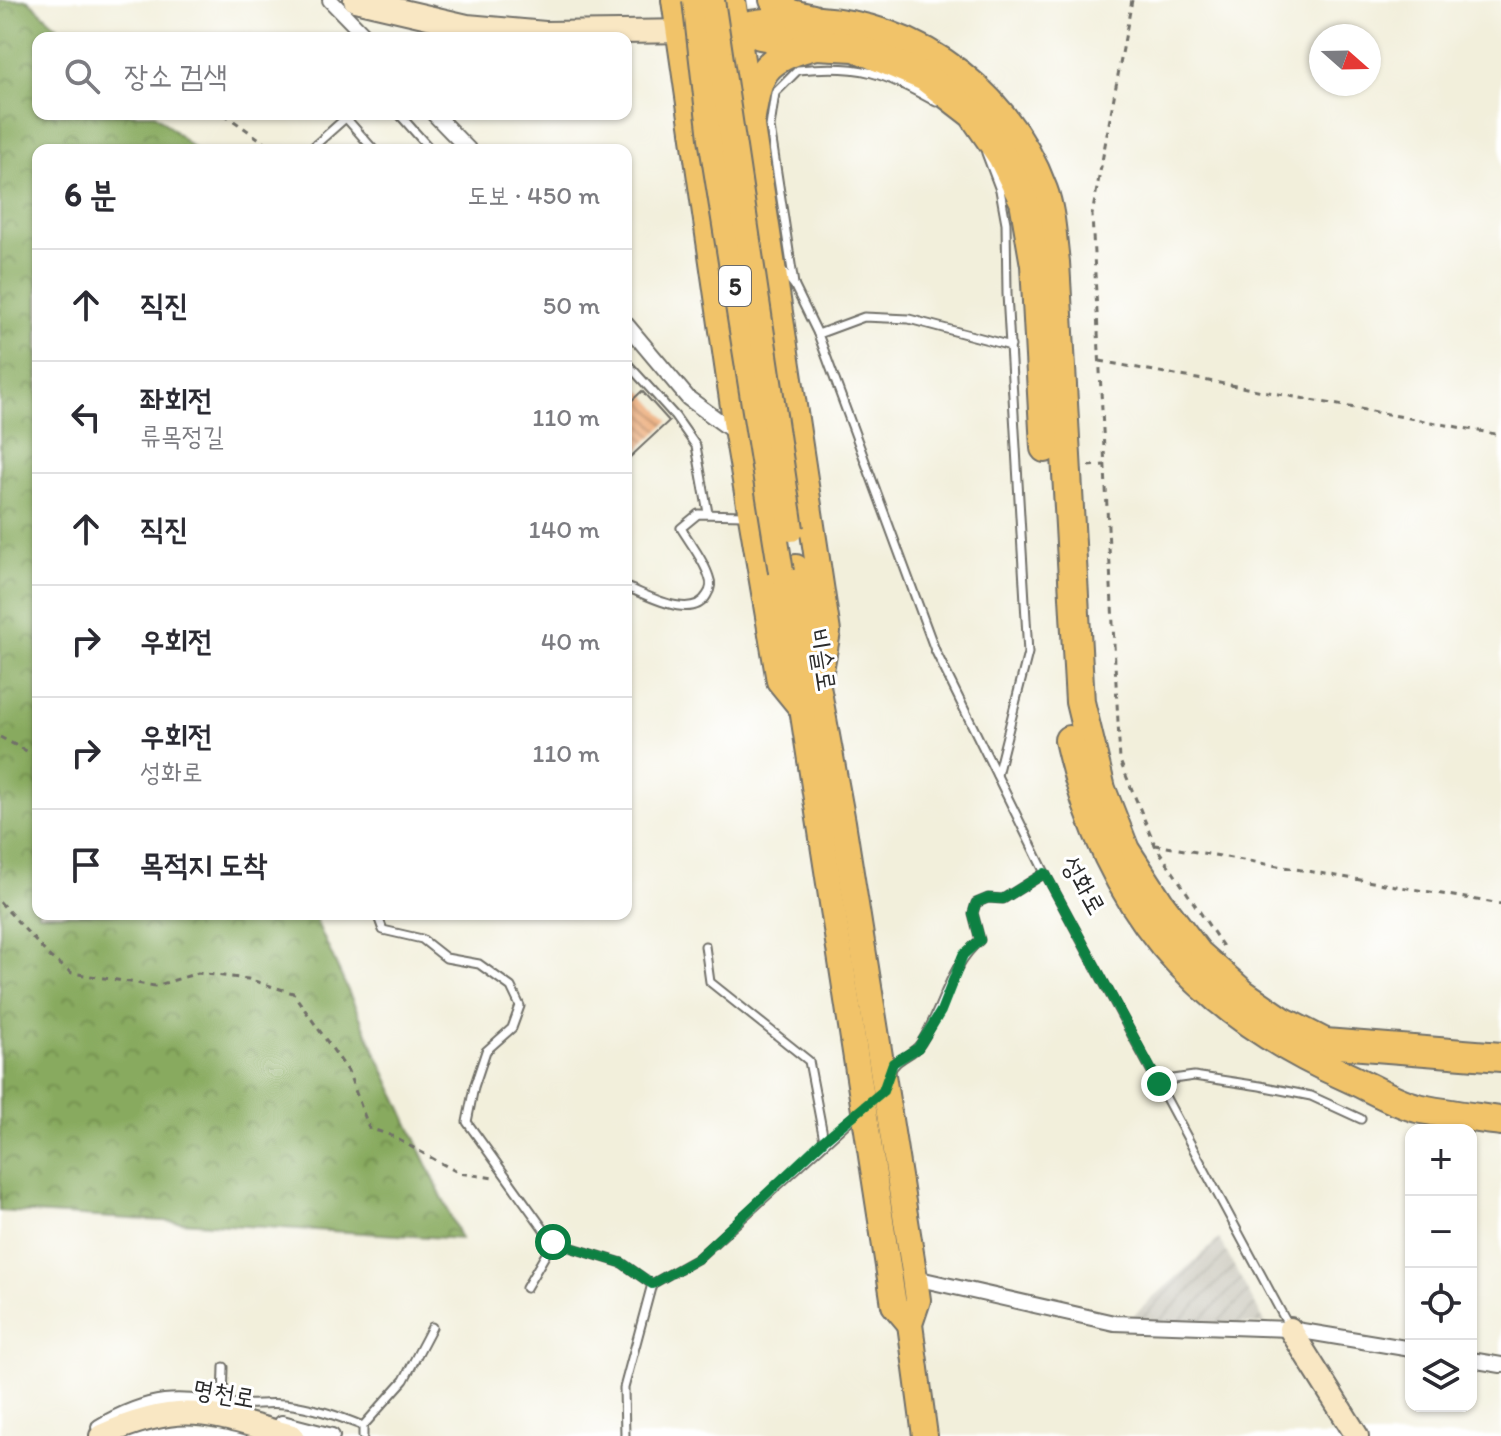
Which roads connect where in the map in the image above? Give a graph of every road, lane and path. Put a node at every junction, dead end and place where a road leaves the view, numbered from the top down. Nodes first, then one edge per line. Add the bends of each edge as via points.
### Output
1 (330, 0) edge
2 (355, 0) edge
3 (674, 0) edge
4 (695, 0) edge
5 (712, 0) edge
6 (733, 0) edge
7 (772, 0) edge
8 (1132, 0) edge
9 (843, 25) junction
10 (735, 30) junction
11 (685, 31) junction
12 (361, 32) edge
13 (534, 32) edge
14 (615, 32) edge
15 (815, 45) junction
16 (946, 107) dead end
17 (232, 120) edge
18 (343, 120) edge
19 (351, 120) edge
20 (404, 120) edge
21 (440, 120) edge
22 (749, 128) junction
23 (978, 142) dead end
24 (266, 144) edge
25 (316, 144) edge
26 (369, 144) edge
27 (425, 144) edge
28 (463, 144) edge
29 (768, 254) junction
30 (794, 285) junction
31 (632, 331) edge
32 (818, 334) junction
33 (1011, 346) junction
34 (1099, 361) junction
35 (632, 369) edge
36 (737, 434) junction
37 (1501, 435) edge
38 (1105, 465) junction
39 (1082, 466) dead end
40 (708, 513) junction
41 (751, 515) junction
42 (788, 570) junction
43 (632, 589) edge
44 (818, 682) junction
45 (803, 710) junction
46 (0, 737) edge
47 (32, 754) edge
48 (997, 775) junction
49 (1155, 845) junction
50 (1045, 873) junction
51 (0, 902) edge
52 (1501, 904) edge
53 (379, 920) edge
54 (705, 946) dead end
55 (1225, 949) dead end
56 (1501, 1057) edge
57 (1162, 1090) junction
58 (883, 1091) junction
59 (862, 1109) junction
60 (1361, 1119) dead end
61 (1501, 1121) edge
62 (824, 1140) junction
63 (509, 1181) junction
64 (553, 1242) junction
65 (915, 1278) junction
66 (652, 1284) junction
67 (526, 1288) dead end
68 (910, 1324) junction
69 (432, 1327) dead end
70 (1290, 1329) junction
71 (1405, 1348) edge
72 (1477, 1361) edge
73 (1501, 1365) edge
74 (224, 1367) dead end
75 (363, 1426) junction
76 (93, 1436) edge
77 (101, 1436) edge
78 (292, 1436) edge
79 (332, 1436) edge
80 (363, 1436) edge
81 (625, 1436) edge
82 (925, 1436) edge
83 (1357, 1436) edge

1 - 12 street
2 - 13 main road via 467,26
3 - 11 main road
4 - 42 main road, 비슬로 / 5, bridge via 711,138
5 - 42 main road, 비슬로 / 5, bridge
6 - 10 main road
7 - 9 main road via 791,12
8 - 34 path via 1092,215
9 - 10 highway via 786,21
9 - 56 highway via 903,39 936,55 988,97 1023,144 1044,192 1055,262 1080,702 1101,789 1125,850 1198,954 1282,1021 1325,1043
10 - 11 highway
10 - 15 highway
10 - 22 main road
11 - 14 main road
11 - 36 main road
15 - 22 highway via 789,52 763,68
15 - 61 highway via 855,47 925,77 973,114 1024,201 1035,265 1061,701 1082,795 1105,856 1139,913 1220,1004 1262,1034 1415,1107
16 - 30 lane via 858,67 798,70 775,93 770,127
17 - 24 path
18 - 25 lane
19 - 26 lane
20 - 27 lane
21 - 28 street
22 - 29 main road
23 - 33 lane via 1000,190 1006,223
29 - 30 lane
29 - 44 main road via 828,632
30 - 32 lane, 성화로
31 - 36 street via 688,398
32 - 33 lane via 864,317 909,319
32 - 48 lane, 성화로 via 935,650
33 - 48 lane via 1028,653
34 - 37 path
34 - 38 path
35 - 40 lane via 696,446
36 - 41 main road
38 - 39 path
38 - 49 path via 1120,761
40 - 41 lane
40 - 43 lane via 681,528 709,574 705,599 695,606 678,606
41 - 45 main road via 779,681
42 - 44 main road, 비슬로 / 5
42 - 45 main road, 비슬로 / 5
44 - 58 main road, 비슬로 / 5
45 - 59 main road, 비슬로 / 5
46 - 47 path
48 - 50 lane, 성화로
49 - 52 path
49 - 55 path
50 - 57 lane, 성화로
50 - 58 lane via 1003,899 976,903 973,913 980,940 963,955 941,1011 918,1048 893,1063
51 - 63 path via 50,957 72,973 155,986 198,973 248,979 293,993 348,1071 369,1128 459,1173
53 - 63 lane via 383,930 422,939 446,958 479,964 511,987 520,1006 512,1028 486,1051 467,1122
54 - 62 lane via 710,982 809,1061
57 - 60 lane via 1173,1079 1194,1076 1311,1096
57 - 70 lane, 성화로
58 - 59 lane
58 - 65 main road, 비슬로 / 5
59 - 62 lane
59 - 68 main road, 비슬로 / 5 via 894,1305
62 - 66 lane via 697,1259
63 - 64 lane
64 - 66 lane via 622,1263
64 - 67 lane
65 - 68 main road, 비슬로 / 5 via 918,1300
65 - 70 street via 1114,1323
66 - 81 lane via 624,1388
68 - 82 main road, 비슬로 / 5
69 - 75 lane via 404,1380
70 - 71 street
70 - 83 main road, 성화로
72 - 73 street
74 - 75 lane via 223,1402 298,1406
75 - 80 lane
76 - 79 street via 99,1426 145,1404 175,1399 197,1400
77 - 78 main road, 명천로 via 164,1413 200,1412

